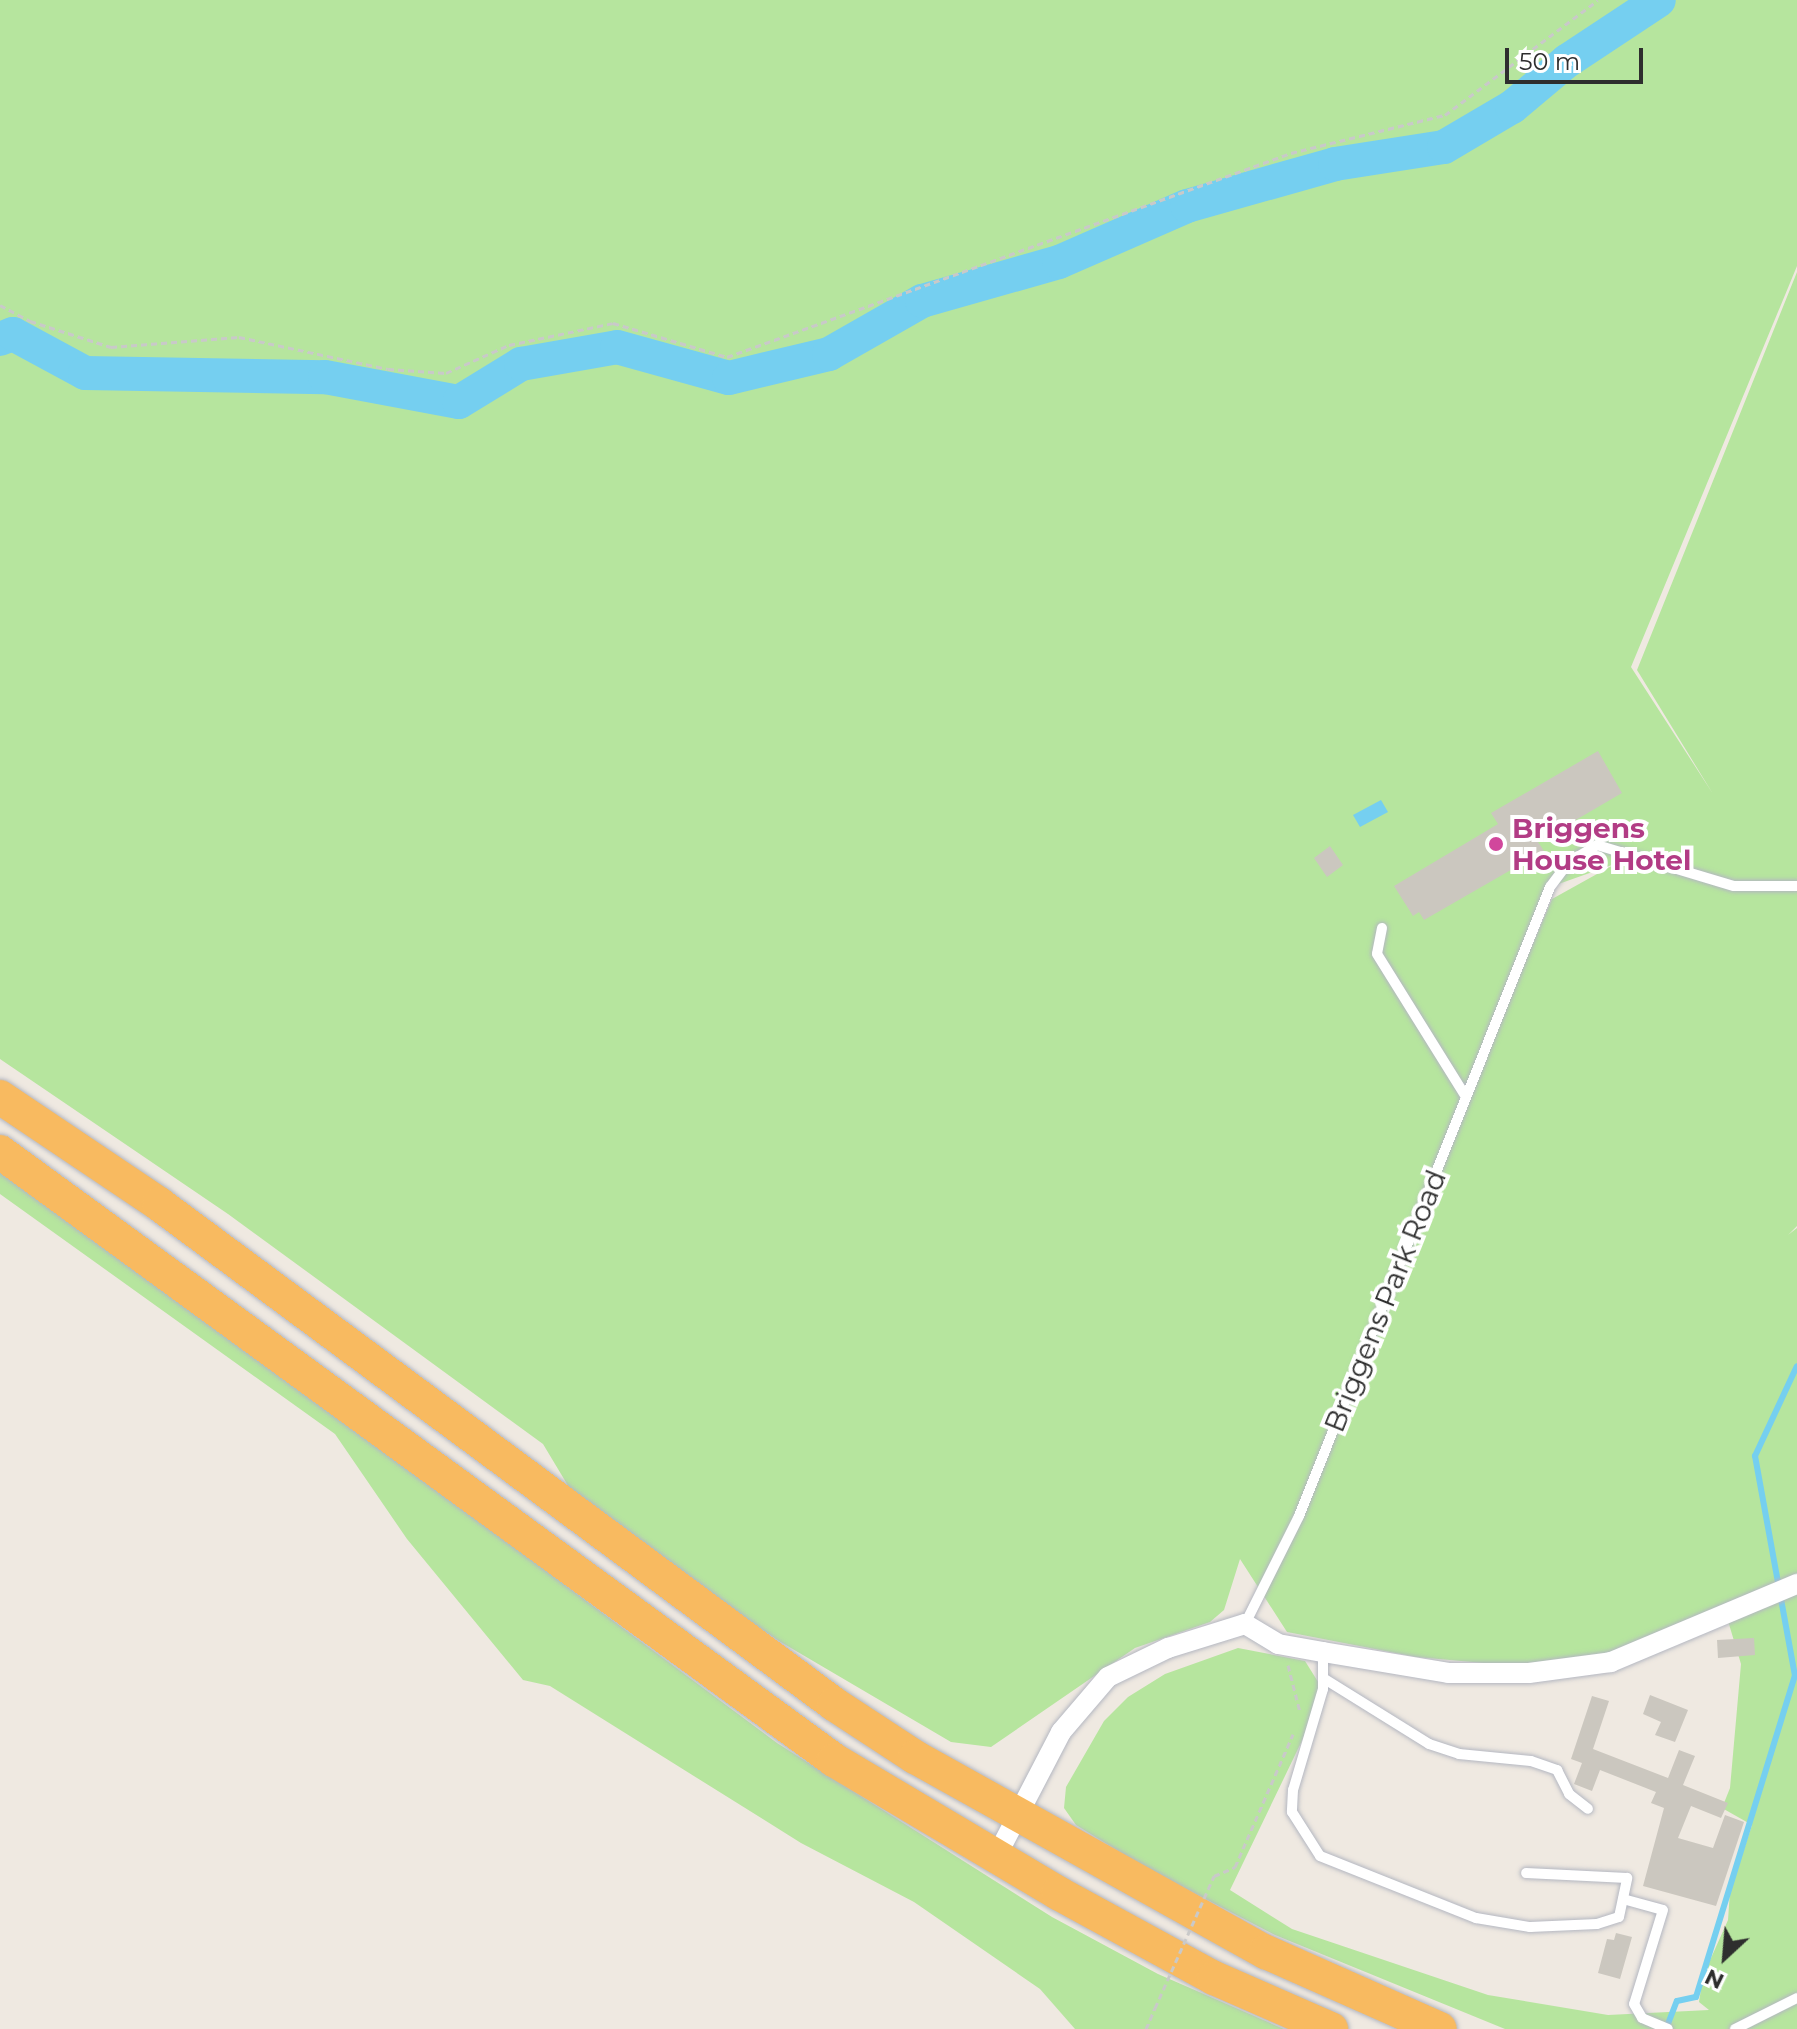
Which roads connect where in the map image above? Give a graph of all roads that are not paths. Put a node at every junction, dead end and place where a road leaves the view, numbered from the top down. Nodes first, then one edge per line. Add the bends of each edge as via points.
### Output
1 (1797, 886) edge
2 (1382, 928) dead end
3 (0, 1097) edge
4 (1466, 1097) junction
5 (0, 1152) edge
6 (1797, 1584) edge
7 (1245, 1624) junction
8 (1323, 1652) junction
9 (1323, 1678) junction
10 (1588, 1809) dead end
11 (1016, 1814) junction
12 (995, 1859) junction
13 (1526, 1873) dead end
14 (1623, 1899) junction
15 (1797, 1998) edge
16 (1664, 2028) edge
17 (1331, 2029) edge
18 (1440, 2029) edge
19 (1735, 2029) edge

1 - 4 lane, Briggens Park Road via 1734,886 1597,845 1569,862 1550,887
2 - 4 lane via 1377,954
3 - 11 highway via 159,1204 834,1704
4 - 7 lane, Briggens Park Road via 1299,1516
5 - 12 highway via 834,1760
6 - 8 street via 1611,1662 1529,1673 1448,1673
7 - 8 street via 1278,1644
7 - 11 street via 1168,1648 1108,1677 1061,1732
8 - 9 lane
9 - 10 lane via 1429,1744 1557,1770 1569,1794
9 - 14 lane via 1292,1812 1320,1856 1476,1918 1530,1927 1597,1924 1619,1917
11 - 12 street
11 - 18 highway via 1266,1952
12 - 17 highway via 1214,1978
13 - 14 lane via 1627,1878
14 - 16 lane via 1663,1910 1634,2004 1642,2018
15 - 19 lane

